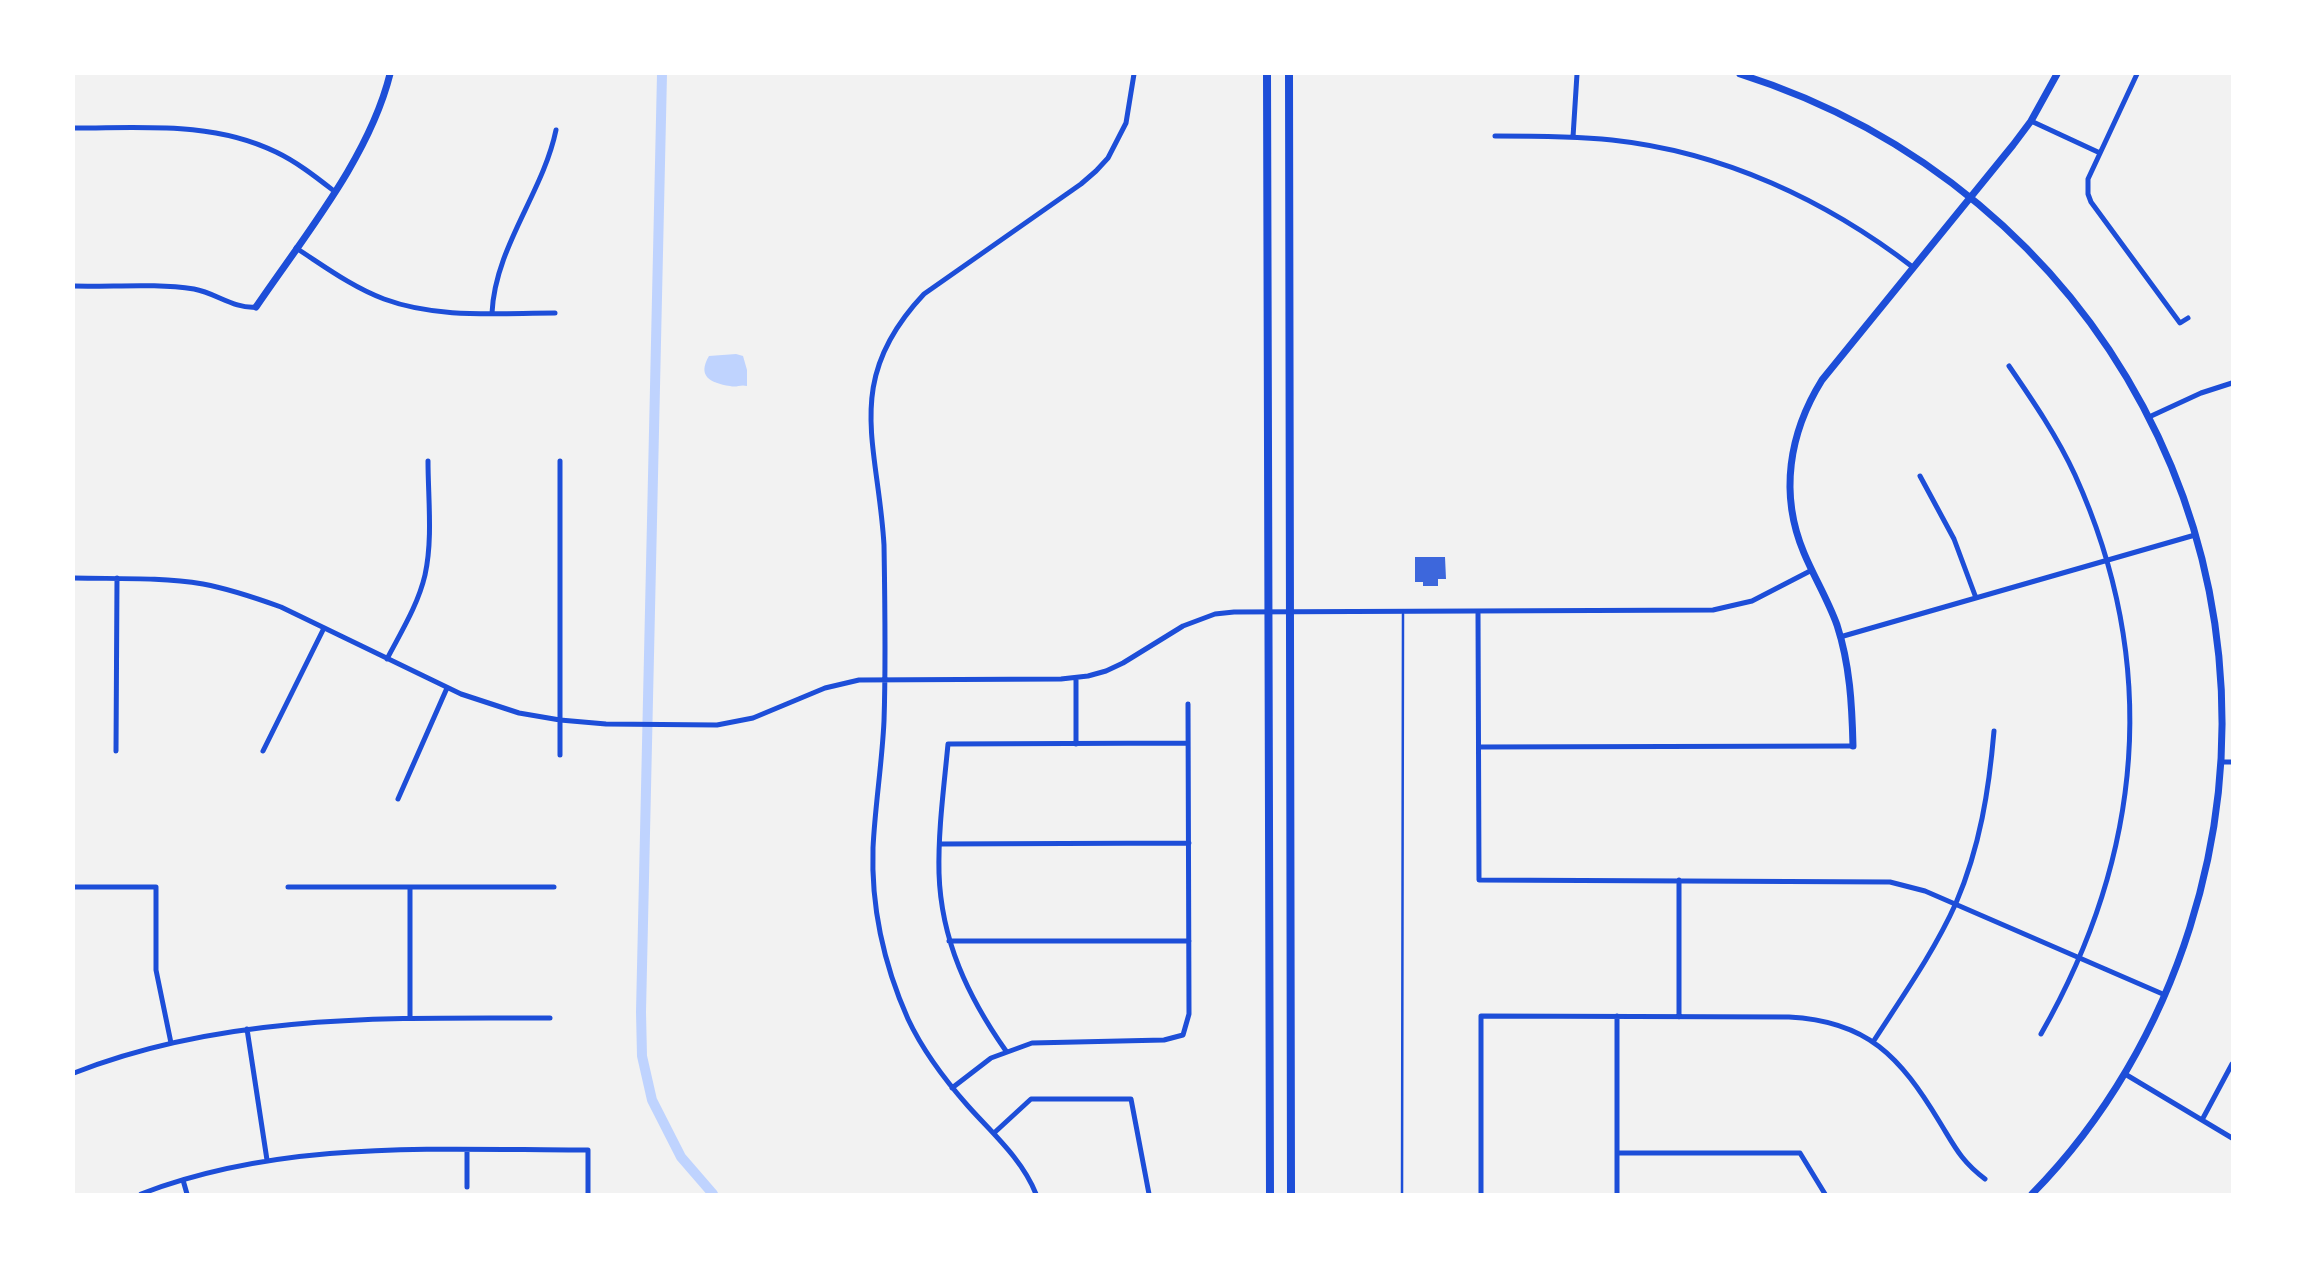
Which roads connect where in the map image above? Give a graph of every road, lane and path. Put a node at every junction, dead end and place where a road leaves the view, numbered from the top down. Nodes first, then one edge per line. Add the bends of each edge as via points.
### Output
1 (390, 74) edge
2 (1134, 74) edge
3 (1267, 74) edge
4 (1289, 74) edge
5 (1577, 74) edge
6 (1740, 74) edge
7 (2057, 74) edge
8 (2137, 74) edge
9 (2031, 121) junction
10 (74, 128) edge
11 (555, 130) dead end
12 (1495, 136) dead end
13 (1573, 137) junction
14 (2100, 153) junction
15 (334, 191) junction
16 (1972, 197) junction
17 (296, 247) junction
18 (1913, 268) junction
19 (74, 286) edge
20 (256, 307) joint
21 (492, 313) junction
22 (555, 313) dead end
23 (2188, 318) dead end
24 (2009, 366) dead end
25 (2232, 383) edge
26 (2149, 417) junction
27 (428, 461) dead end
28 (560, 461) dead end
29 (1920, 476) dead end
30 (2196, 535) junction
31 (2107, 561) junction
32 (1812, 570) junction
33 (74, 578) edge
34 (117, 578) junction
35 (1976, 598) junction
36 (1289, 610) junction
37 (1403, 610) junction
38 (1268, 611) junction
39 (1478, 611) junction
40 (324, 628) junction
41 (1840, 637) junction
42 (387, 659) junction
43 (1076, 678) junction
44 (885, 679) junction
45 (447, 688) junction
46 (1188, 704) dead end
47 (560, 720) junction
48 (1994, 730) dead end
49 (1076, 744) junction
50 (1188, 744) junction
51 (1853, 746) joint
52 (1479, 747) junction
53 (116, 751) dead end
54 (263, 751) dead end
55 (560, 755) dead end
56 (2221, 762) junction
57 (2232, 762) edge
58 (398, 799) dead end
59 (1189, 843) junction
60 (940, 844) junction
61 (1679, 880) junction
62 (74, 887) edge
63 (288, 887) dead end
64 (410, 887) junction
65 (554, 887) dead end
66 (1955, 904) junction
67 (949, 941) junction
68 (1189, 941) junction
69 (2080, 958) junction
70 (2165, 995) junction
71 (1617, 1016) junction
72 (1679, 1017) junction
73 (410, 1018) junction
74 (550, 1018) dead end
75 (247, 1029) junction
76 (2041, 1034) dead end
77 (1873, 1042) junction
78 (171, 1043) junction
79 (1006, 1051) junction
80 (2232, 1064) edge
81 (74, 1073) edge
82 (2125, 1074) junction
83 (952, 1088) junction
84 (2202, 1120) junction
85 (994, 1133) junction
86 (2232, 1138) edge
87 (467, 1150) junction
88 (1617, 1153) junction
89 (267, 1160) junction
90 (183, 1180) junction
91 (1985, 1180) dead end
92 (467, 1187) dead end
93 (141, 1195) edge
94 (187, 1195) edge
95 (588, 1195) edge
96 (1036, 1195) edge
97 (1149, 1195) edge
98 (1270, 1195) edge
99 (1291, 1195) edge
100 (1402, 1195) edge
101 (1481, 1195) edge
102 (1617, 1195) edge
103 (1825, 1195) edge
104 (2032, 1195) edge

1 - 15 street via 365,140
2 - 44 street via 1126,123 1108,158 1082,184 925,294 899,325 881,360 870,424 884,545
3 - 38 main road
4 - 36 main road
5 - 13 street
6 - 16 street via 1803,96 1878,132
7 - 9 street
8 - 14 street
9 - 14 street
9 - 16 street
10 - 15 street via 189,129 234,136 277,152
11 - 21 street via 547,161 499,270
12 - 13 street
13 - 18 street via 1644,145 1743,172 1828,210
14 - 23 street via 2088,179 2091,202 2180,323
15 - 17 street
16 - 18 street
16 - 26 street via 2067,291 2109,348
17 - 20 street
17 - 21 street via 384,299 428,310
18 - 32 street via 1822,380 1797,432 1790,497 1797,533
19 - 20 street via 179,287 215,295 242,308
21 - 22 street
24 - 31 street via 2061,447
25 - 26 street
26 - 30 street
27 - 42 street via 425,575
28 - 47 street
29 - 35 street via 1954,539
30 - 31 street
30 - 56 street via 2218,655
31 - 35 street
31 - 69 street via 2127,668 2129,750 2118,841
32 - 39 street via 1752,601 1713,610
32 - 41 street
33 - 34 street
34 - 40 street via 174,580 229,590 281,607
34 - 53 street
35 - 41 street
36 - 37 street
36 - 38 street
36 - 99 main road
37 - 39 street
37 - 100 lane
38 - 43 street via 1198,620 1123,663
38 - 98 main road
39 - 52 street
40 - 42 street
40 - 54 street
41 - 51 street via 1851,690
42 - 45 street
43 - 44 street
43 - 49 street
44 - 47 street via 841,683 738,722 717,725
44 - 83 street via 873,849 880,934 909,1021
45 - 47 street via 509,710
45 - 58 street
46 - 50 street
47 - 55 street
48 - 66 street via 1984,814
49 - 50 street
49 - 60 street via 948,744
50 - 59 street
51 - 52 street
52 - 61 street via 1479,880
56 - 57 street
56 - 70 street via 2206,872
59 - 60 street
59 - 68 street
60 - 67 street via 941,897
61 - 66 street via 1881,881
61 - 72 street
62 - 78 street via 156,887 156,970
63 - 64 street
64 - 65 street
64 - 73 street
66 - 69 street
66 - 77 street
67 - 68 street
67 - 79 street via 966,987
68 - 79 street via 1189,1014 1183,1035 1164,1040 1048,1041
69 - 70 street
69 - 76 street
70 - 82 street
71 - 72 street
71 - 88 street
71 - 101 street via 1481,1016
72 - 77 street via 1805,1018 1842,1026
73 - 74 street
73 - 75 street
75 - 78 street
75 - 89 street
77 - 91 street via 1910,1074 1966,1165
78 - 81 street
79 - 83 street
80 - 84 street
82 - 84 street
82 - 104 street via 2085,1133
83 - 85 street
84 - 86 street
85 - 96 street
85 - 97 street via 1031,1099 1131,1099
87 - 89 street via 364,1150
87 - 92 street
87 - 95 street via 588,1150
88 - 102 street
88 - 103 street via 1800,1153
89 - 90 street
90 - 93 street
90 - 94 street

